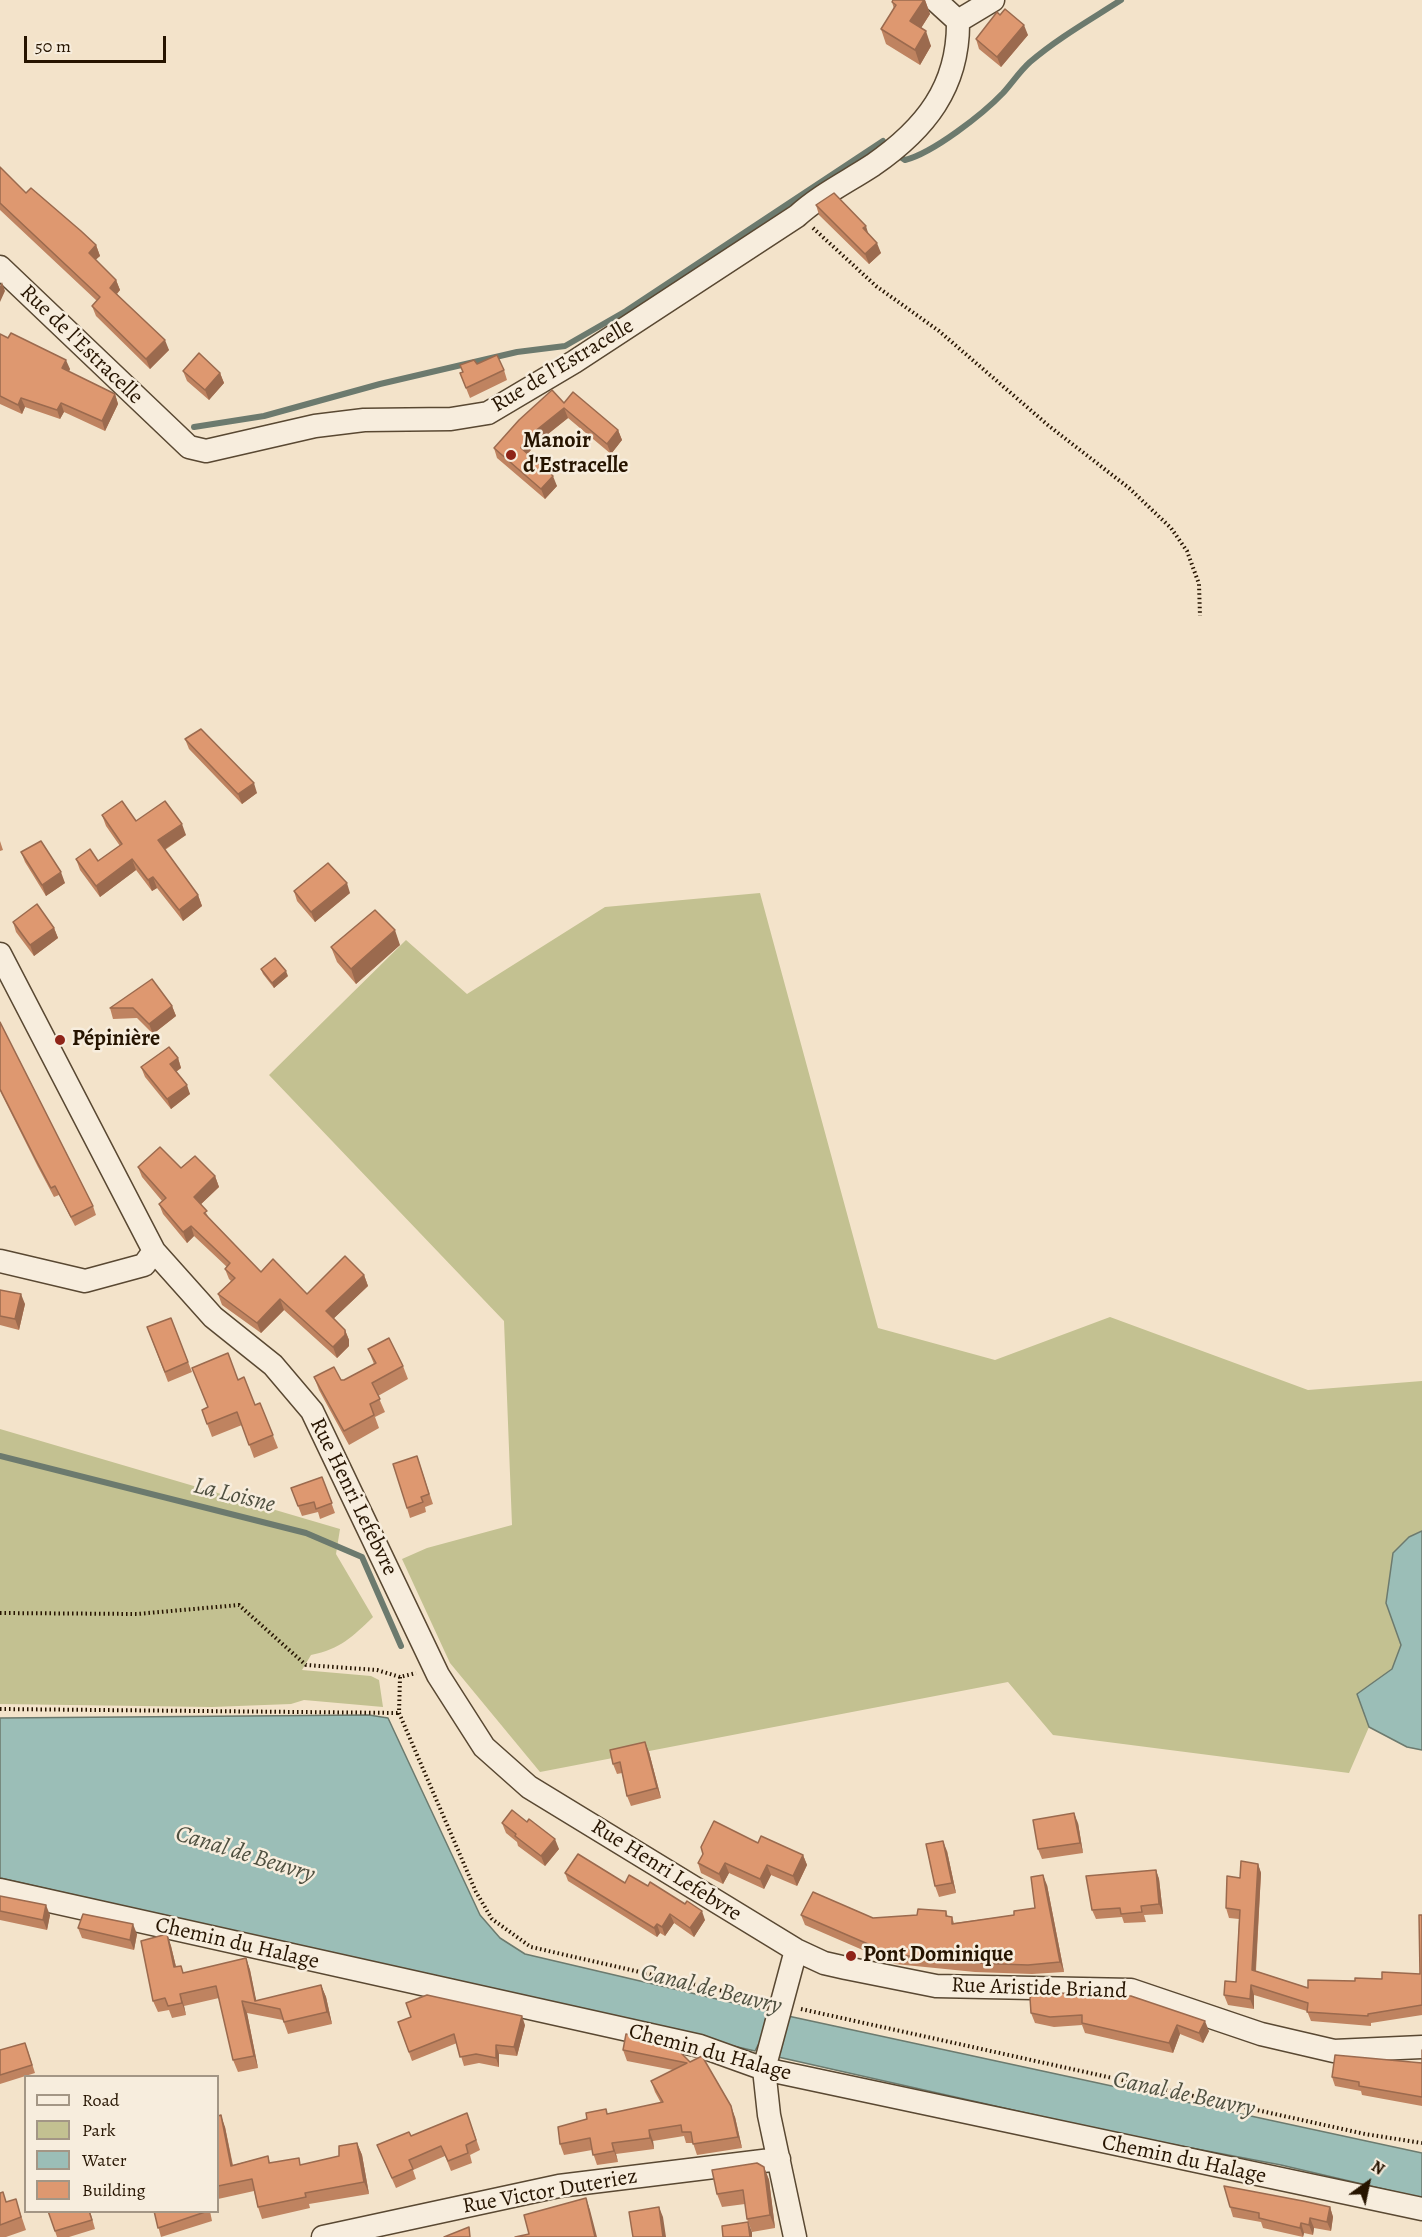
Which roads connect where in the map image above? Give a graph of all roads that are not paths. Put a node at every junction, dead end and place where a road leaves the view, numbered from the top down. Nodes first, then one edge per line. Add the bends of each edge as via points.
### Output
1 (935, 0) edge
2 (993, 0) edge
3 (958, 21) junction
4 (0, 267) edge
5 (0, 954) edge
6 (154, 1251) junction
7 (0, 1261) edge
8 (0, 1890) edge
9 (796, 1950) junction
10 (1422, 2047) edge
11 (766, 2062) junction
12 (779, 2159) junction
13 (1422, 2209) edge
14 (323, 2237) edge
15 (795, 2237) edge

1 - 3 street
2 - 3 street
3 - 4 street, Rue de l'Estracelle via 958,41 949,80 934,109 906,140 574,362 488,413 451,419 364,420 315,426 206,451 189,447
5 - 6 street, Rue Henri Lefebvre
6 - 7 street via 144,1265 85,1281
6 - 9 street, Rue Henri Lefebvre via 213,1317 273,1365 312,1411 434,1668 484,1747 529,1787
8 - 11 street, Chemin du Halage
9 - 10 street, Rue Aristide Briand via 835,1966 936,1986 1131,1990 1262,2034 1334,2051
9 - 11 street
11 - 12 street via 769,2115
11 - 13 street, Chemin du Halage
12 - 14 street, Rue Victor Duteriez via 559,2186
12 - 15 street

